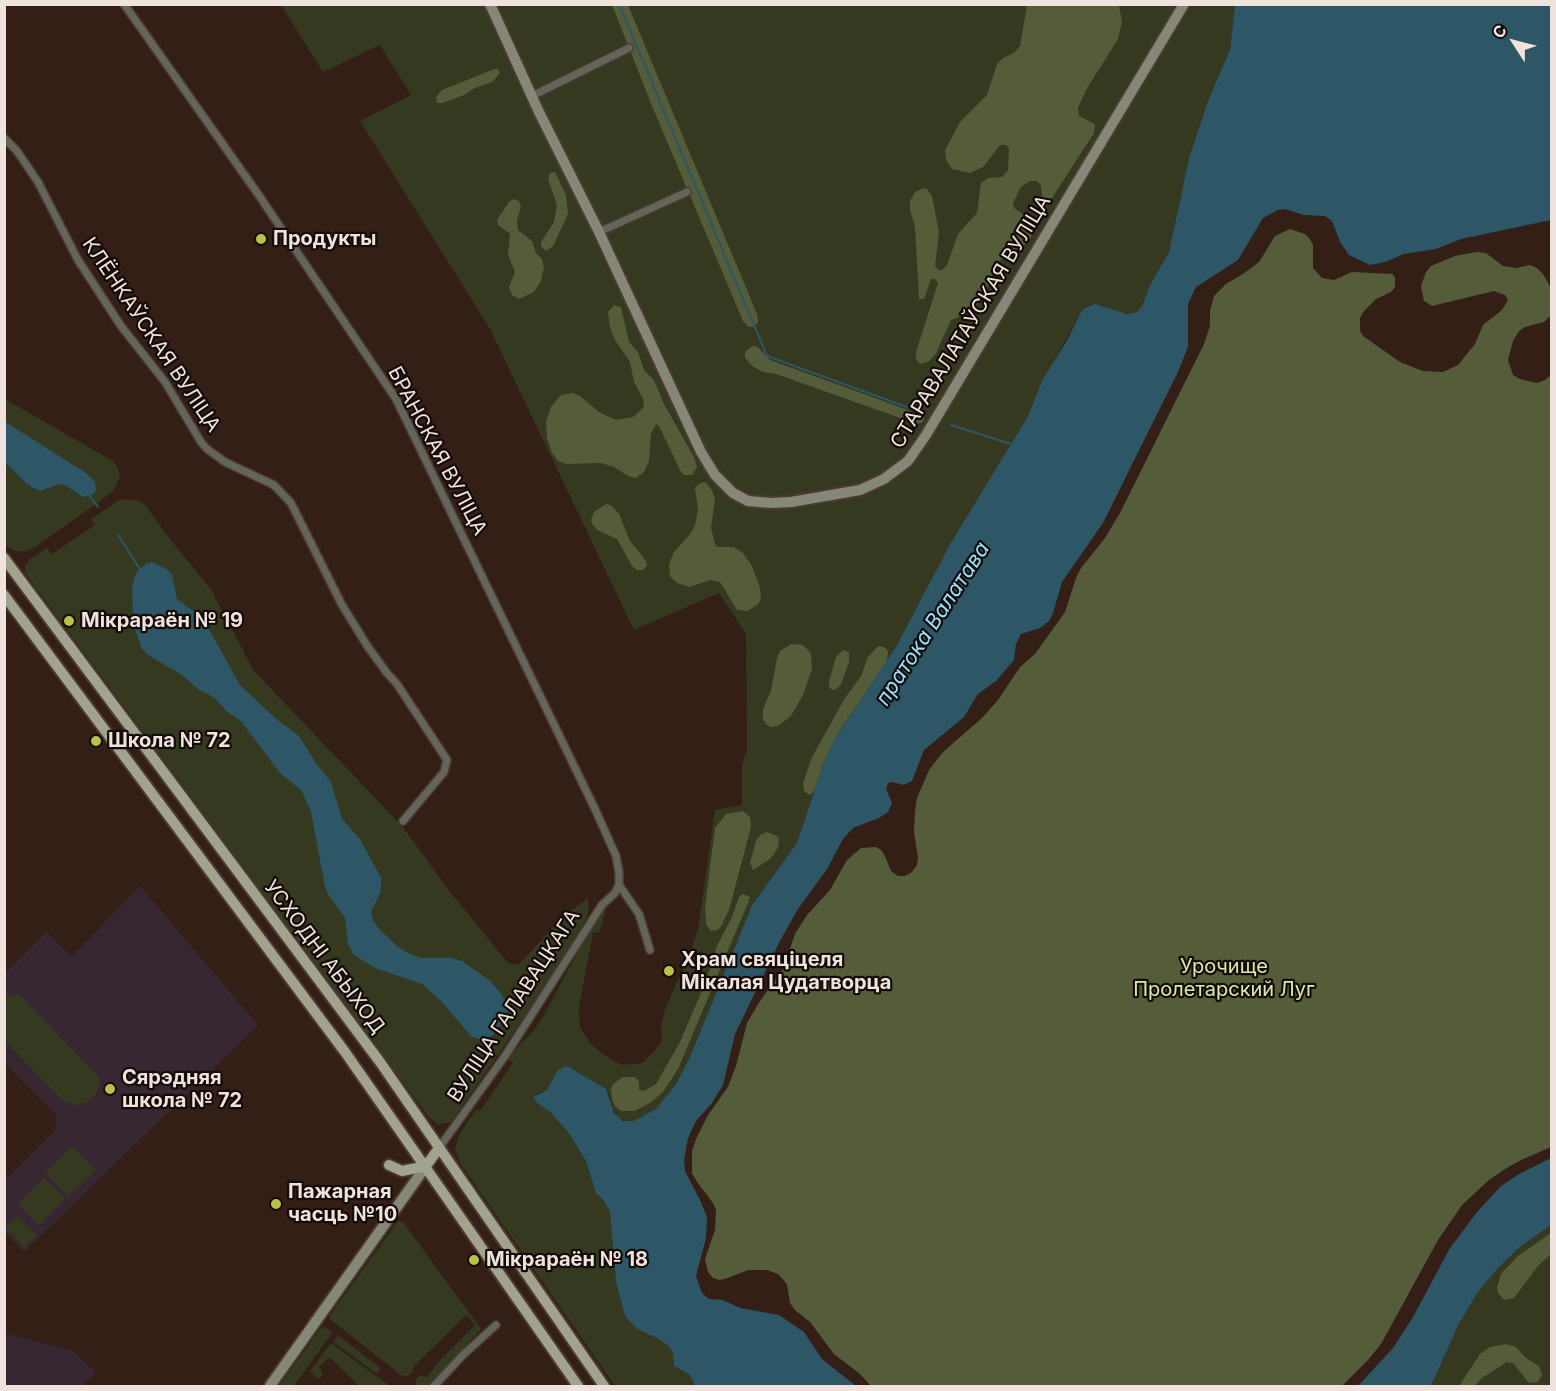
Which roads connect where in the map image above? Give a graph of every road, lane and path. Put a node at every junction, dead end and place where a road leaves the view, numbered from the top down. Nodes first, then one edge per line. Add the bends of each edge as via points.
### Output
1 (124, 4) edge
2 (490, 4) edge
3 (1184, 4) edge
4 (629, 48) dead end
5 (532, 96) junction
6 (4, 138) edge
7 (687, 192) dead end
8 (599, 232) junction
9 (4, 558) edge
10 (4, 594) edge
11 (404, 821) dead end
12 (619, 885) junction
13 (650, 950) dead end
14 (439, 1148) junction
15 (389, 1165) dead end
16 (426, 1166) junction
17 (496, 1325) dead end
18 (270, 1386) edge
19 (435, 1386) edge
20 (578, 1386) edge
21 (604, 1386) edge

1 - 12 street, БРАНСКАЯ ВУЛІЦА via 396,399 608,837 616,856
2 - 5 street, СТАРАВАЛАТАЎСКАЯ ВУЛІЦА
3 - 8 street, СТАРАВАЛАТАЎСКАЯ ВУЛІЦА via 918,449 896,471 872,486 791,502 748,501 733,493 700,452
4 - 5 street
5 - 8 street, СТАРАВАЛАТАЎСКАЯ ВУЛІЦА
6 - 11 street, КЛЁНКАЎСКАЯ ВУЛІЦА via 38,182 78,260 165,382 201,442 225,462 274,485 291,503 368,647 447,760 444,772
7 - 8 street
9 - 14 main road, УСХОДНІ АБЫХОД via 374,1053
10 - 16 main road, УСХОДНІ АБЫХОД
12 - 13 street, БРАНСКАЯ ВУЛІЦА via 639,914
12 - 14 street, ВУЛІЦА ГАЛАВАЦКАГА
14 - 16 main road
14 - 21 main road, УСХОДНІ АБЫХОД
15 - 16 main road via 402,1171
16 - 18 street
16 - 20 main road, УСХОДНІ АБЫХОД
17 - 19 street

